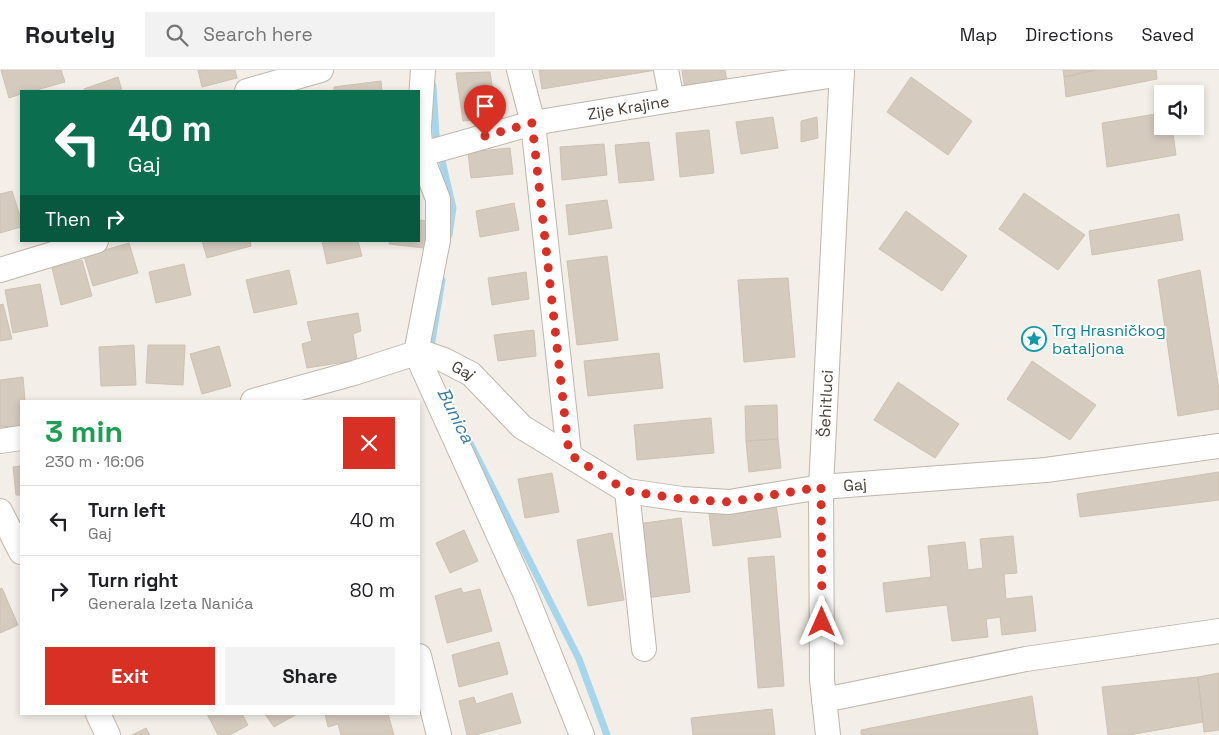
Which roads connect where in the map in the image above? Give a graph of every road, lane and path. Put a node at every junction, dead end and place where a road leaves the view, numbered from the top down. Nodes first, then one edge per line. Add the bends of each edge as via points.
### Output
1 (321, 70) edge
2 (423, 70) edge
3 (519, 70) edge
4 (666, 70) edge
5 (842, 72) edge
6 (251, 90) edge
7 (672, 100) junction
8 (420, 112) edge
9 (532, 123) junction
10 (420, 136) edge
11 (424, 154) edge
12 (93, 242) edge
13 (0, 270) edge
14 (429, 356) junction
15 (257, 400) edge
16 (20, 438) edge
17 (0, 441) edge
18 (1219, 446) edge
19 (569, 454) junction
20 (821, 487) junction
21 (627, 491) junction
22 (0, 511) edge
23 (20, 550) edge
24 (1219, 631) edge
25 (644, 649) dead end
26 (420, 660) edge
27 (824, 700) junction
28 (98, 715) edge
29 (108, 735) edge
30 (440, 735) edge
31 (582, 735) edge
32 (828, 735) edge

1 - 6 street
2 - 8 street
3 - 9 street
4 - 7 street
5 - 7 street, Zije Krajine
5 - 20 street, Šehitluci
7 - 9 street, Zije Krajine
9 - 11 street, Zije Krajine
9 - 19 street
10 - 11 street
11 - 14 street via 438,200
12 - 13 street
14 - 15 street
14 - 19 street, Gaj via 471,374 522,427
14 - 31 street, Gaj
16 - 17 street
18 - 20 street, Gaj via 1046,470
19 - 21 street, Gaj
20 - 21 street, Gaj via 729,502
20 - 27 street, Šehitluci
21 - 25 street
22 - 23 street
24 - 27 street via 1026,659
26 - 30 street
27 - 32 street, Šehitluci
28 - 29 street

